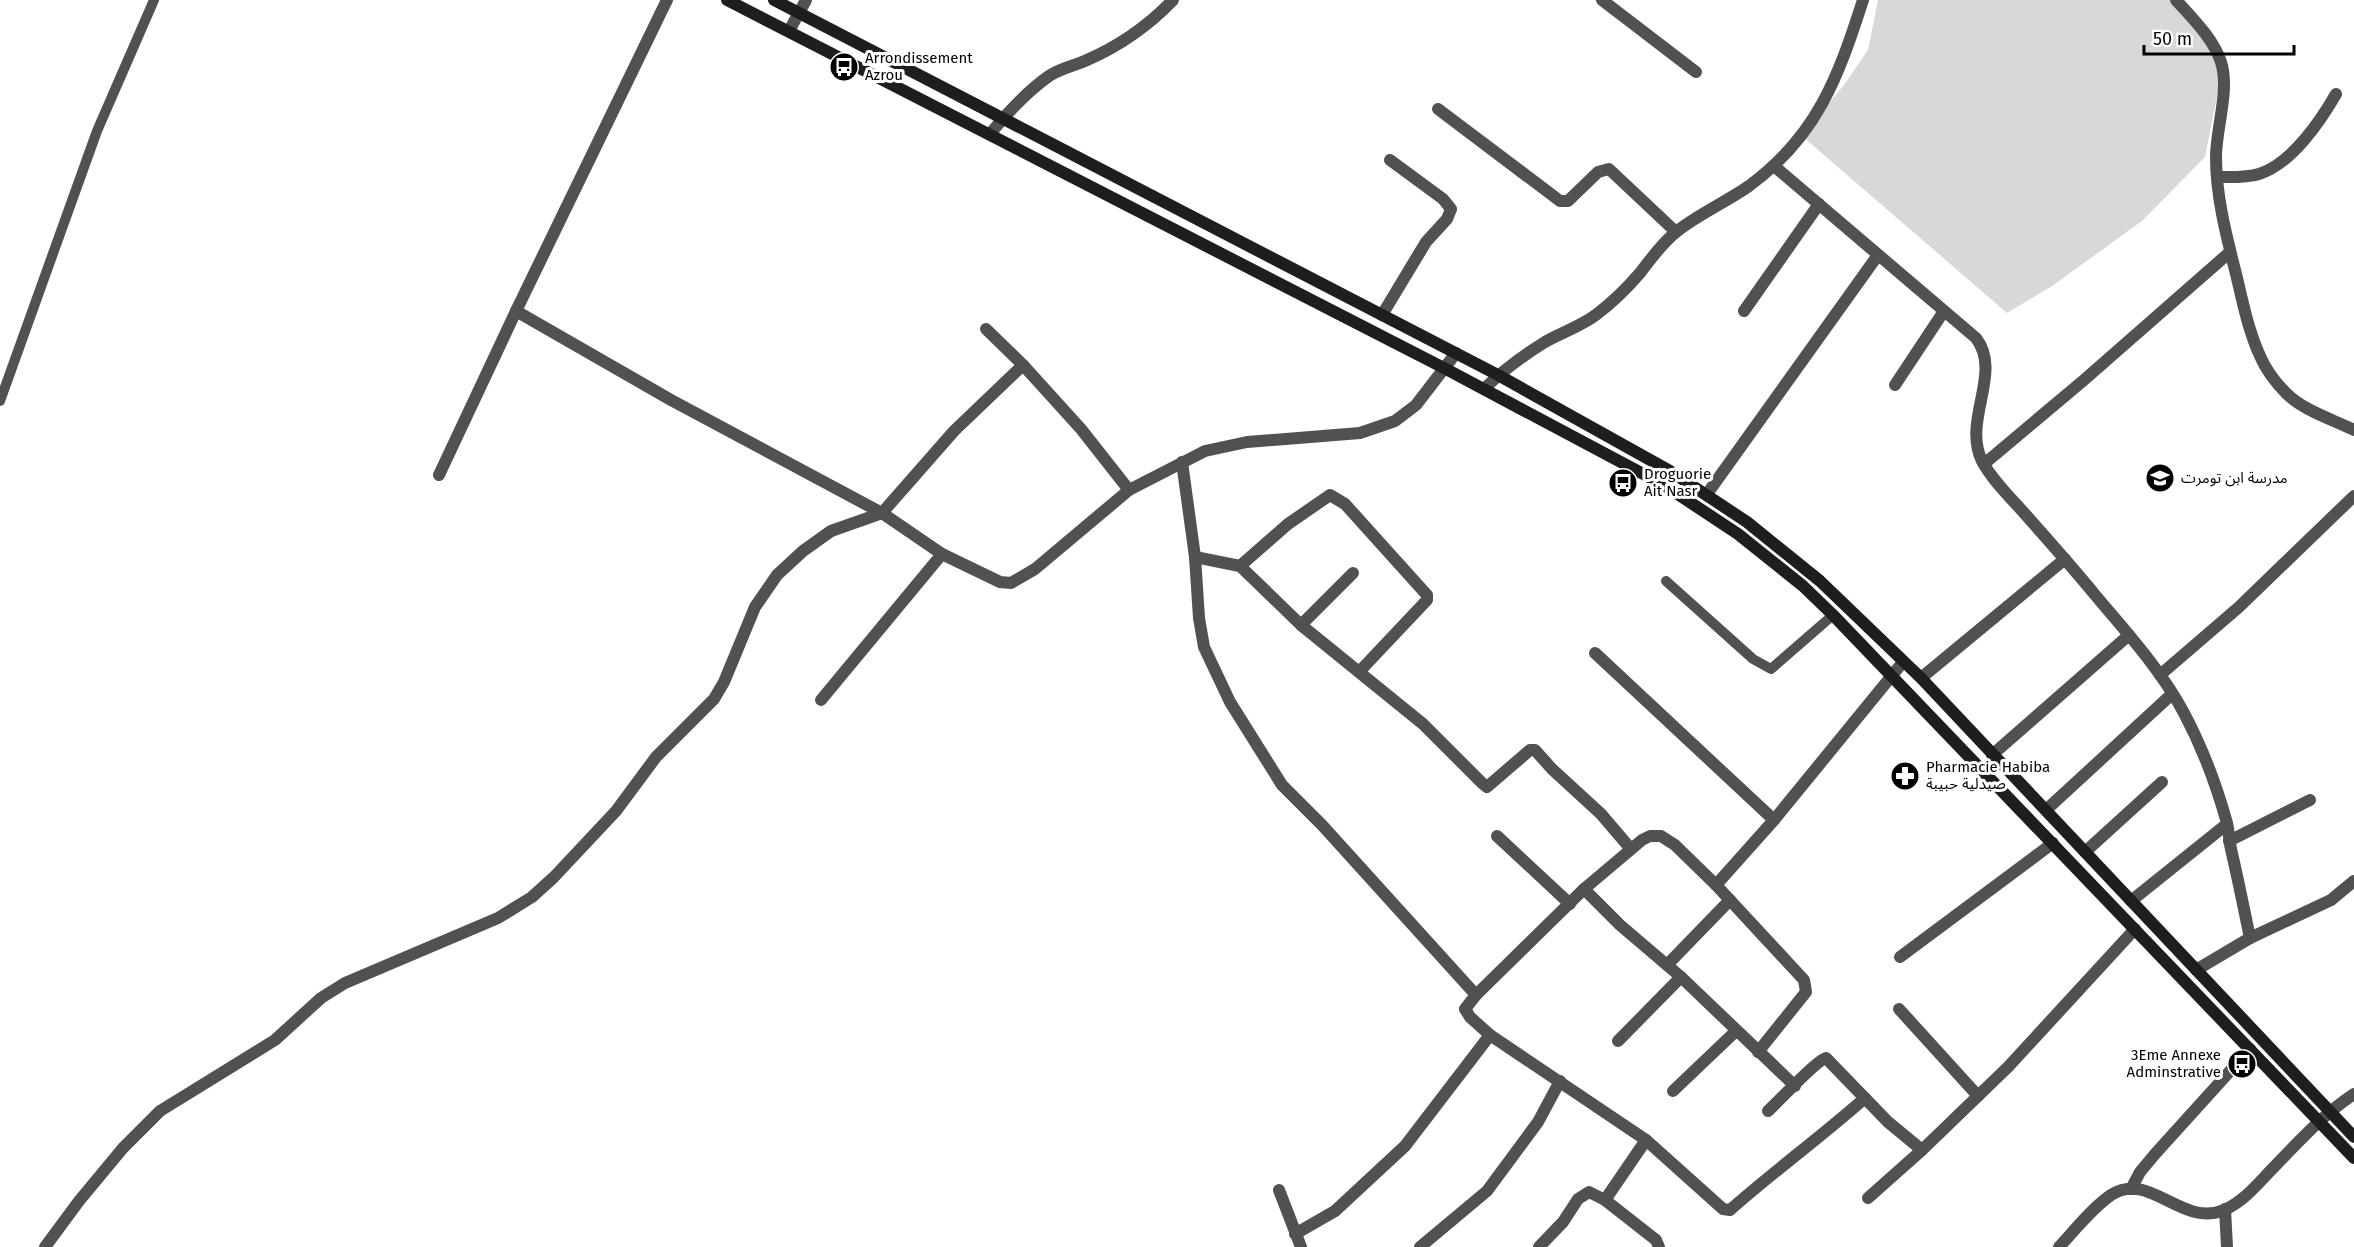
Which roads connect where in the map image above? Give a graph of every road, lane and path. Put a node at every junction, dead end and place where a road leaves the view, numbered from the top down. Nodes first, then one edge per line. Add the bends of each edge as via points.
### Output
1 (154, 0) edge
2 (667, 0) edge
3 (726, 0) edge
4 (774, 0) edge
5 (806, 0) edge
6 (1173, 0) edge
7 (1602, 0) edge
8 (1863, 0) edge
9 (2176, 0) edge
10 (799, 13) junction
11 (789, 32) junction
12 (1696, 72) dead end
13 (2336, 94) dead end
14 (1438, 109) dead end
15 (1002, 119) junction
16 (990, 134) junction
17 (1390, 160) dead end
18 (1774, 166) junction
19 (2217, 177) junction
20 (1819, 204) junction
21 (1676, 231) junction
22 (2230, 252) junction
23 (1878, 255) junction
24 (516, 311) junction
25 (1744, 311) dead end
26 (1944, 311) junction
27 (1382, 315) junction
28 (986, 329) dead end
29 (1456, 353) junction
30 (1023, 365) junction
31 (1444, 368) junction
32 (1498, 375) junction
33 (1895, 386) dead end
34 (1484, 389) junction
35 (0, 401) edge
36 (2354, 430) edge
37 (1182, 462) junction
38 (1984, 464) junction
39 (439, 475) dead end
40 (1129, 490) junction
41 (1707, 494) junction
42 (2354, 496) edge
43 (882, 513) junction
44 (942, 554) junction
45 (1195, 556) junction
46 (2065, 559) junction
47 (1240, 566) junction
48 (1353, 573) dead end
49 (1666, 581) dead end
50 (1833, 615) junction
51 (1301, 625) junction
52 (2129, 635) junction
53 (1595, 653) dead end
54 (1903, 662) junction
55 (1359, 672) junction
56 (2160, 675) junction
57 (1892, 676) junction
58 (1922, 678) junction
59 (2172, 694) junction
60 (821, 700) dead end
61 (1992, 754) junction
62 (2162, 782) dead end
63 (2310, 800) dead end
64 (2046, 810) junction
65 (1774, 820) junction
66 (2227, 824) junction
67 (1497, 836) dead end
68 (2229, 841) junction
69 (2053, 843) junction
70 (1630, 848) junction
71 (2085, 852) junction
72 (2354, 881) edge
73 (1716, 885) junction
74 (1584, 889) junction
75 (1730, 900) junction
76 (2131, 901) junction
77 (1570, 903) junction
78 (2135, 929) junction
79 (2250, 938) junction
80 (1900, 957) dead end
81 (1667, 965) junction
82 (2196, 970) junction
83 (1681, 977) junction
84 (1476, 995) junction
85 (1899, 1010) dead end
86 (1736, 1031) junction
87 (1490, 1035) junction
88 (1618, 1041) dead end
89 (2250, 1049) junction
90 (1758, 1052) junction
91 (1560, 1081) junction
92 (1795, 1086) junction
93 (1673, 1091) dead end
94 (2354, 1094) edge
95 (1978, 1095) junction
96 (1865, 1098) junction
97 (2329, 1110) junction
98 (1768, 1111) dead end
99 (2318, 1121) junction
100 (2354, 1137) edge
101 (1646, 1140) junction
102 (1922, 1150) junction
103 (2354, 1158) edge
104 (2131, 1189) junction
105 (1279, 1190) dead end
106 (1868, 1198) dead end
107 (1605, 1200) junction
108 (2225, 1209) junction
109 (1295, 1234) junction
110 (45, 1247) edge
111 (1301, 1247) edge
112 (1420, 1247) edge
113 (1539, 1247) edge
114 (1659, 1247) edge
115 (2059, 1247) edge
116 (2227, 1247) edge

1 - 35 lane via 97,131
2 - 24 street
3 - 11 main road
4 - 10 main road
5 - 10 street
6 - 15 street via 1134,34 1086,61 1050,75
7 - 12 street
8 - 18 street via 1827,97 1797,142
9 - 19 street via 2199,26 2222,63
10 - 11 street
10 - 15 main road
11 - 16 main road
13 - 19 street via 2316,127 2270,169 2248,176
14 - 21 street via 1560,201 1568,201 1598,172 1609,169
15 - 16 street
15 - 27 main road
16 - 31 main road
17 - 27 street via 1451,209
18 - 20 street
18 - 21 street via 1728,201
19 - 22 street
20 - 23 street
20 - 25 street
21 - 32 street via 1604,309 1545,342
22 - 36 street via 2260,357 2276,383 2309,409
22 - 38 street
23 - 26 street
23 - 41 street
24 - 39 street
24 - 43 street via 671,400
26 - 33 street
26 - 38 street via 1976,338 1985,351 1986,373 1975,438
27 - 29 main road
28 - 30 street
29 - 31 street
29 - 32 main road
30 - 40 street via 1082,429
30 - 43 street via 954,431
31 - 34 main road
31 - 37 street via 1416,405 1395,421 1360,433 1247,442
32 - 34 street
32 - 41 main road
34 - 50 main road via 1654,479 1704,510 1771,559
37 - 40 street
37 - 45 street
38 - 46 street
40 - 44 street via 1035,569 1011,583 1000,582
41 - 54 main road via 1784,550
42 - 56 street via 2239,607
43 - 44 street
43 - 110 street via 831,531 777,575 755,607 714,699 656,757 586,844 532,897 498,918 345,983 321,998 275,1040 160,1111 123,1148
44 - 60 street
45 - 47 street
45 - 84 street via 1204,647 1230,702 1282,785
46 - 52 street
46 - 58 street
47 - 51 street
47 - 55 street via 1288,524 1330,495 1345,504 1427,595 1427,600
48 - 51 street
49 - 50 lane via 1753,659 1771,669
50 - 57 main road
51 - 55 street
52 - 56 street
52 - 61 street
53 - 65 street
54 - 57 street
54 - 58 main road
55 - 70 street via 1423,724 1487,787 1530,750 1535,750
56 - 59 street
57 - 65 street
57 - 69 main road
58 - 61 main road
59 - 64 street
59 - 66 street via 2200,749
61 - 64 main road
62 - 71 street
63 - 68 street
64 - 71 main road
65 - 73 street
66 - 68 street
66 - 76 street
67 - 77 street
68 - 79 street
69 - 78 main road
69 - 80 street
70 - 73 street via 1650,837 1661,836
70 - 74 street
71 - 76 main road
72 - 79 street via 2331,900
73 - 75 street
74 - 77 street
74 - 81 street
75 - 81 street
75 - 90 street via 1804,980 1806,992
76 - 82 main road
77 - 84 street
78 - 89 main road
78 - 95 street
79 - 82 street
81 - 83 street
82 - 97 main road
83 - 86 street
83 - 88 street
84 - 87 street via 1466,1009
85 - 95 street
86 - 90 street
86 - 93 street
87 - 91 street
87 - 109 street via 1405,1146 1335,1211
89 - 99 main road
89 - 104 street via 2155,1154
90 - 92 street
91 - 101 street
91 - 112 street via 1538,1122 1487,1191
92 - 96 street via 1819,1060 1826,1058
92 - 98 street
94 - 97 street
95 - 102 street
96 - 101 street via 1730,1210 1723,1209
96 - 102 street
97 - 99 street
97 - 100 main road
99 - 103 main road
99 - 108 street via 2255,1186
101 - 107 street
102 - 106 street
104 - 108 street via 2155,1194 2190,1212 2212,1214
104 - 115 street via 2106,1199
105 - 109 street
107 - 113 street via 1589,1192 1582,1194
107 - 114 street via 1656,1240
108 - 116 street
109 - 111 street

